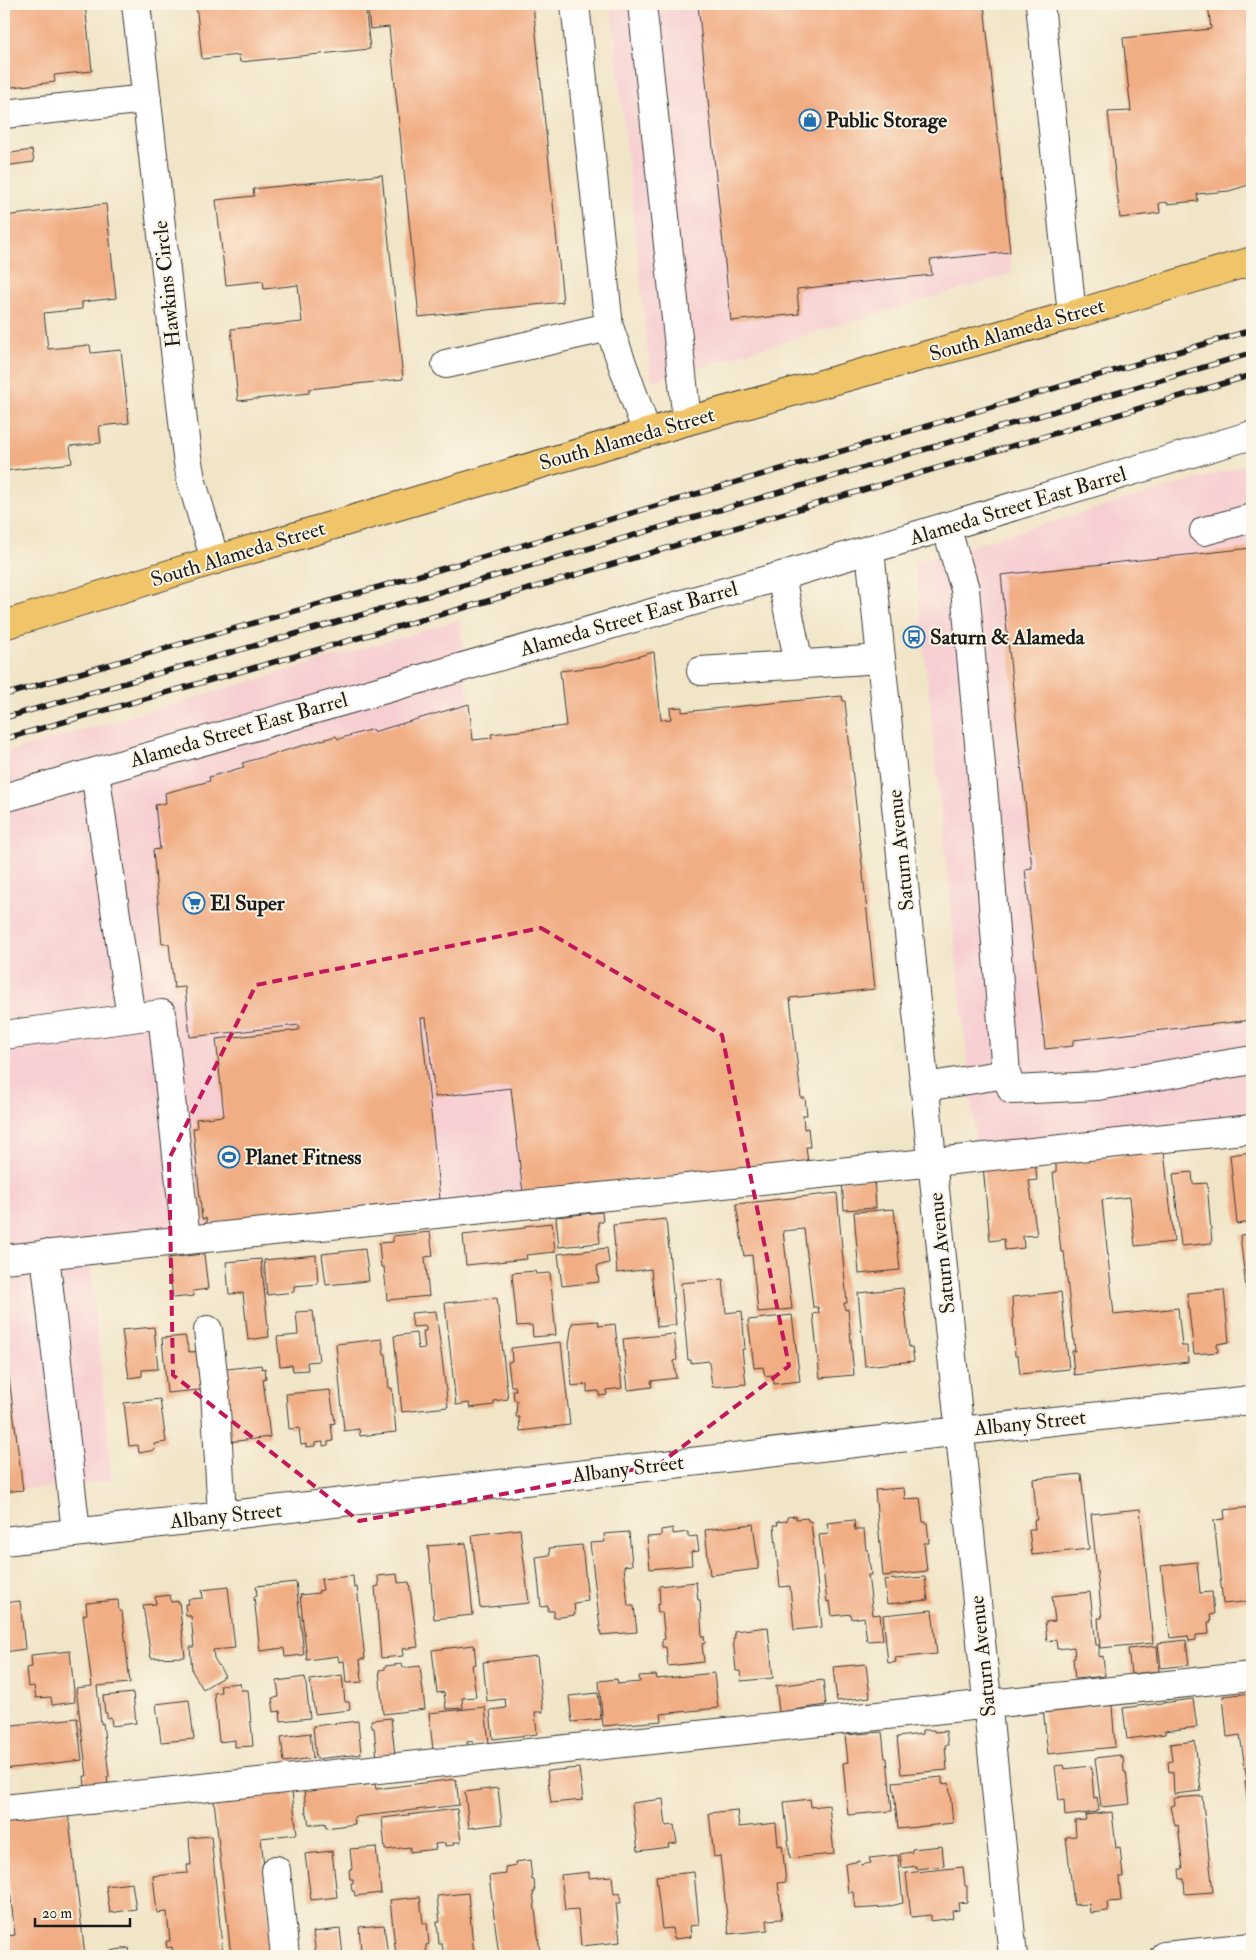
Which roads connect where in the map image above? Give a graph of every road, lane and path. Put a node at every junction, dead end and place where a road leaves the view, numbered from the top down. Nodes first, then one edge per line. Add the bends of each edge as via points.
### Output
1 (136, 4) edge
2 (575, 4) edge
3 (642, 4) edge
4 (1040, 4) edge
5 (147, 99) junction
6 (4, 114) edge
7 (1252, 261) edge
8 (1072, 315) junction
9 (609, 327) junction
10 (446, 364) dead end
11 (687, 421) junction
12 (647, 433) junction
13 (1252, 436) edge
14 (1252, 518) edge
15 (946, 527) junction
16 (1204, 532) dead end
17 (870, 550) junction
18 (215, 560) junction
19 (781, 576) junction
20 (4, 625) edge
21 (881, 659) junction
22 (799, 664) junction
23 (701, 671) dead end
24 (95, 772) junction
25 (4, 798) edge
26 (131, 1018) junction
27 (4, 1034) edge
28 (1252, 1060) edge
29 (1006, 1074) junction
30 (925, 1087) junction
31 (1252, 1129) edge
32 (933, 1161) junction
33 (186, 1240) junction
34 (45, 1254) junction
35 (4, 1259) edge
36 (208, 1330) dead end
37 (1252, 1400) edge
38 (960, 1431) junction
39 (222, 1516) junction
40 (76, 1532) junction
41 (4, 1541) edge
42 (1252, 1676) edge
43 (988, 1704) junction
44 (4, 1809) edge
45 (276, 1870) dead end
46 (1252, 1947) edge
47 (285, 1956) edge
48 (1013, 1956) edge
49 (1164, 1956) edge

1 - 5 street, Hawkins Circle
2 - 9 street
3 - 11 street
4 - 8 street
5 - 6 street
5 - 18 street, Hawkins Circle via 187,463
7 - 8 main road, South Alameda Street
8 - 11 main road, South Alameda Street
9 - 10 street
9 - 12 street
11 - 12 main road, South Alameda Street
12 - 18 main road, South Alameda Street
13 - 15 street, Alameda Street East Barrel
14 - 16 street
15 - 17 street, Alameda Street East Barrel
15 - 29 street via 964,589
17 - 19 street, Alameda Street East Barrel
17 - 21 street, Saturn Avenue
18 - 20 main road, South Alameda Street
19 - 22 street
19 - 24 street, Alameda Street East Barrel
21 - 22 street
21 - 30 street, Saturn Avenue
22 - 23 street
24 - 25 street, Alameda Street East Barrel
24 - 26 street
26 - 27 street
26 - 33 street via 162,1014
28 - 29 street via 1098,1086 1012,1090
29 - 30 street
30 - 32 street, Saturn Avenue
31 - 32 street
32 - 33 street
32 - 38 street, Saturn Avenue
33 - 34 street
34 - 35 street
34 - 40 street
36 - 39 street
37 - 38 street, Albany Street
38 - 39 street, Albany Street
38 - 43 street, Saturn Avenue
39 - 40 street, Albany Street
40 - 41 street, Albany Street
42 - 43 street
43 - 44 street
43 - 48 street, Saturn Avenue
45 - 47 street
46 - 49 street

